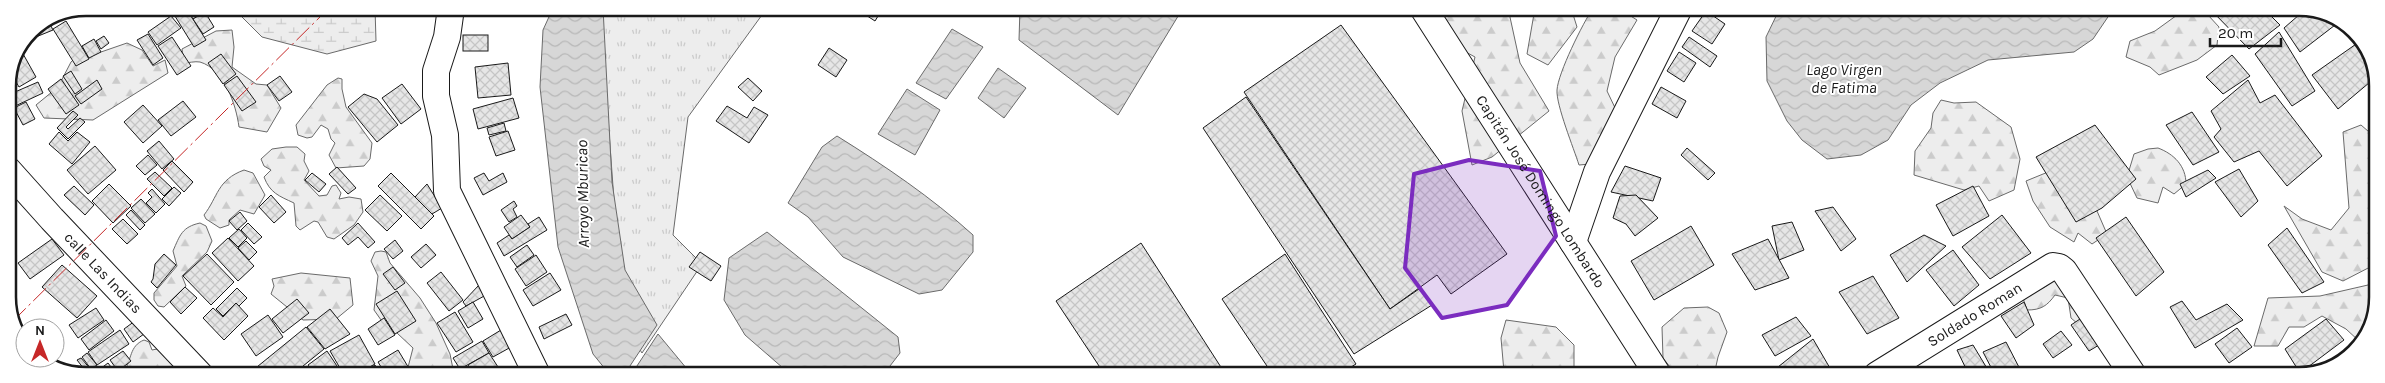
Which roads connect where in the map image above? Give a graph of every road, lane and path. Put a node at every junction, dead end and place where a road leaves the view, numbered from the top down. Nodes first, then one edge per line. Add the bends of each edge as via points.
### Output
1 (450, 16) edge
2 (1428, 16) edge
3 (1675, 16) edge
4 (16, 179) edge
5 (1573, 242) junction
6 (192, 367) edge
7 (533, 367) edge
8 (1653, 367) edge
9 (1890, 367) edge
10 (2127, 367) edge

1 - 7 street via 436,71 436,96 445,135 447,191
2 - 5 street, Capitán José Domingo Lombardo
3 - 5 street via 1597,172
4 - 6 street, calle Las Indias
5 - 8 street, Capitán José Domingo Lombardo
9 - 10 street, Soldado Roman via 2047,268 2059,266

